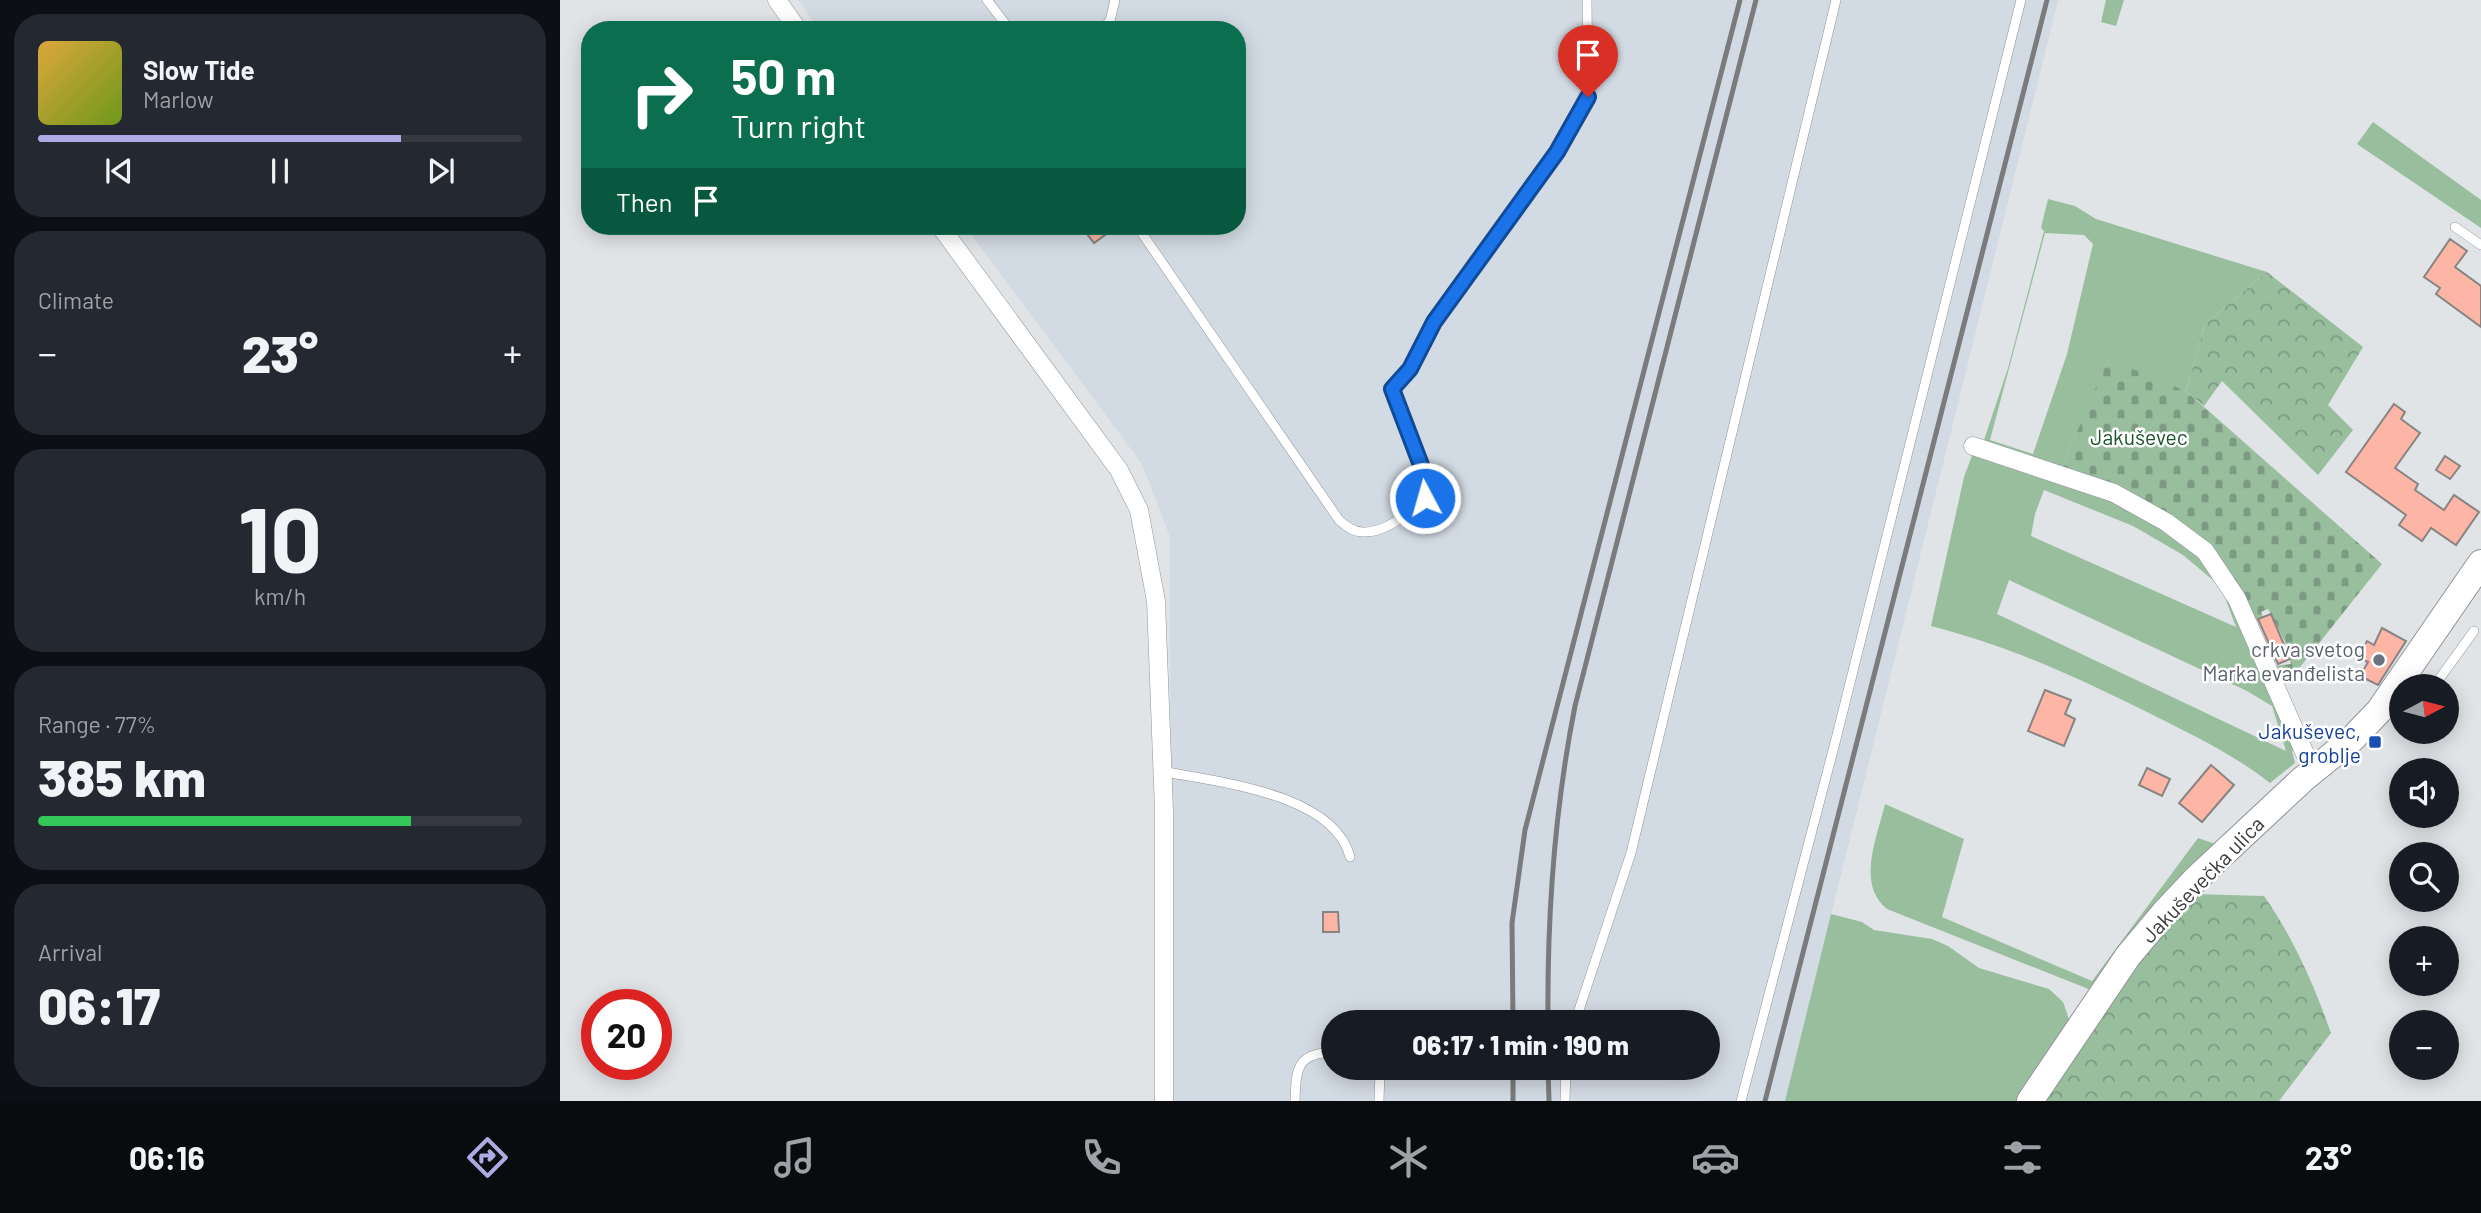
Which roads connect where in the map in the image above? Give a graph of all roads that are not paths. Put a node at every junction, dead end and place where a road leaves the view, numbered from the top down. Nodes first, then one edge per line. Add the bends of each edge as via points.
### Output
1 (777, 0) edge
2 (987, 0) edge
3 (1115, 0) edge
4 (1587, 0) edge
5 (1836, 0) edge
6 (2021, 0) edge
7 (792, 21) edge
8 (1003, 21) edge
9 (1110, 21) edge
10 (2455, 227) dead end
11 (947, 235) edge
12 (1144, 235) edge
13 (2481, 245) edge
14 (1973, 446) dead end
15 (2481, 563) edge
16 (2474, 631) dead end
17 (2443, 674) edge
18 (1161, 771) junction
19 (2313, 772) junction
20 (1350, 858) dead end
21 (1579, 1010) edge
22 (1321, 1053) edge
23 (1380, 1080) edge
24 (1566, 1080) edge
25 (1164, 1101) edge
26 (1295, 1101) edge
27 (1379, 1101) edge
28 (1565, 1101) edge
29 (1741, 1101) edge
30 (2030, 1101) edge

1 - 7 street
2 - 8 lane
3 - 9 lane
4 - 12 lane via 1588,97 1581,114 1434,322 1410,369 1392,389 1429,486 1417,506 1389,523 1360,532 1339,520
5 - 21 lane via 1631,853
6 - 29 lane
10 - 13 lane
11 - 18 street via 1119,470 1139,510 1156,601
14 - 19 street via 2114,493 2146,509 2205,551 2246,608
15 - 19 main road, Jakuševečka ulica via 2379,711
16 - 17 lane
18 - 20 lane via 1270,793 1330,825 1346,842
18 - 25 street
19 - 30 main road, Jakuševečka ulica via 2164,913 2128,956
22 - 26 lane via 1303,1060
23 - 27 lane
24 - 28 lane

